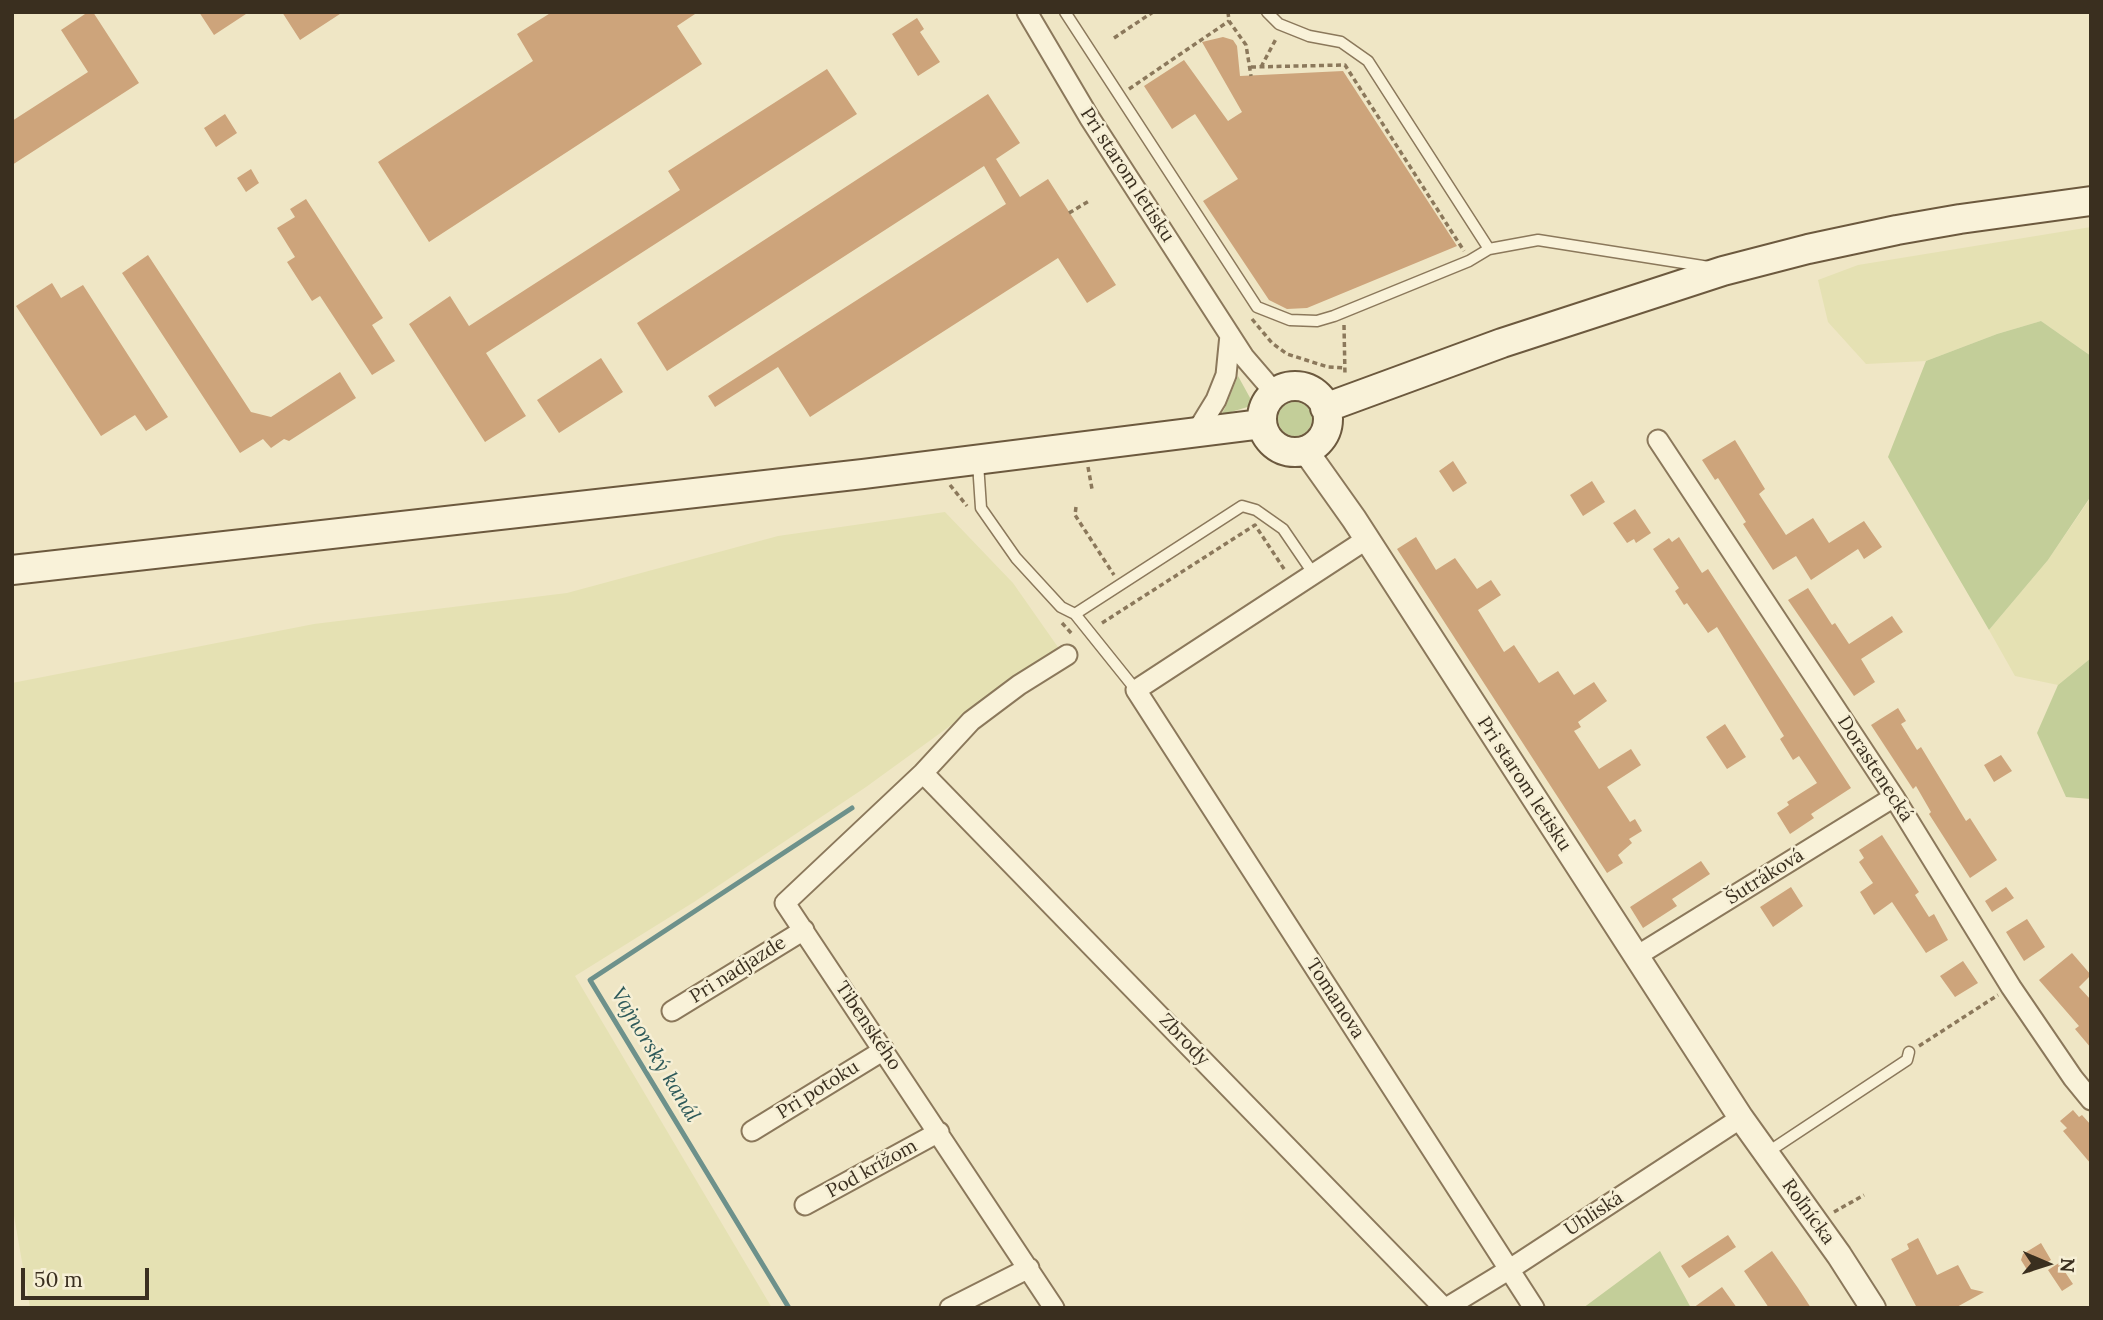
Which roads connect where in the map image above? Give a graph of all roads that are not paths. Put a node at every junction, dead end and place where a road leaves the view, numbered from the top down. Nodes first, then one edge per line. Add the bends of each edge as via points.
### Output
1 (1027, 12) edge
2 (1066, 12) edge
3 (1267, 12) edge
4 (2091, 201) edge
5 (1489, 249) junction
6 (1723, 271) junction
7 (1230, 335) junction
8 (1275, 393) junction
9 (1325, 408) junction
10 (1262, 424) junction
11 (1197, 431) junction
12 (1658, 440) dead end
13 (1305, 450) junction
14 (977, 459) junction
15 (1367, 538) junction
16 (12, 570) edge
17 (1313, 573) junction
18 (1075, 614) junction
19 (1067, 654) dead end
20 (1136, 690) junction
21 (923, 773) junction
22 (1894, 797) junction
23 (804, 930) junction
24 (1635, 957) junction
25 (672, 1011) dead end
26 (884, 1050) junction
27 (1909, 1052) road end
28 (2091, 1100) edge
29 (1741, 1118) junction
30 (752, 1131) dead end
31 (939, 1132) junction
32 (1766, 1154) junction
33 (805, 1205) dead end
34 (1029, 1268) junction
35 (1510, 1269) junction
36 (950, 1308) edge
37 (1054, 1308) edge
38 (1445, 1308) edge
39 (1534, 1308) edge
40 (1873, 1308) edge

1 - 7 street, Pri starom letisku
2 - 5 lane via 1257,307 1290,320 1318,321
3 - 5 lane via 1282,26 1341,42 1368,61
4 - 6 main road via 1910,228
5 - 6 lane via 1538,240
6 - 9 main road
7 - 8 street, Pri starom letisku
7 - 11 street via 1226,375
8 - 9 main road via 1292,386 1307,388
8 - 10 main road via 1263,410
9 - 13 main road via 1325,432
10 - 11 main road
10 - 13 main road via 1277,447
11 - 14 main road
12 - 22 street, Dorastenecká
13 - 15 street, Pri starom letisku
14 - 16 main road
14 - 18 lane via 981,508 1016,558 1060,607
15 - 17 street
15 - 24 street, Pri starom letisku
17 - 18 lane via 1283,529 1242,506
17 - 20 street
18 - 20 lane
19 - 21 street via 971,721
20 - 35 street, Tomanova
21 - 23 street, Tibenského via 785,903
21 - 38 street, Zbrody
22 - 24 street, Šutráková
22 - 28 street, Dorastenecká via 2011,987
23 - 25 street, Pri nadjazde
23 - 26 street, Tibenského
24 - 29 street, Pri starom letisku
26 - 30 street, Pri potoku
26 - 31 street, Tibenského
27 - 32 lane via 1907,1060
29 - 32 street, Roľnícka
29 - 35 street, Uhliská
31 - 33 street, Pod krížom
31 - 34 street, Tibenského
32 - 40 street, Roľnícka
34 - 36 street
34 - 37 street, Tibenského
35 - 38 street, Uhliská
35 - 39 street, Tomanova

